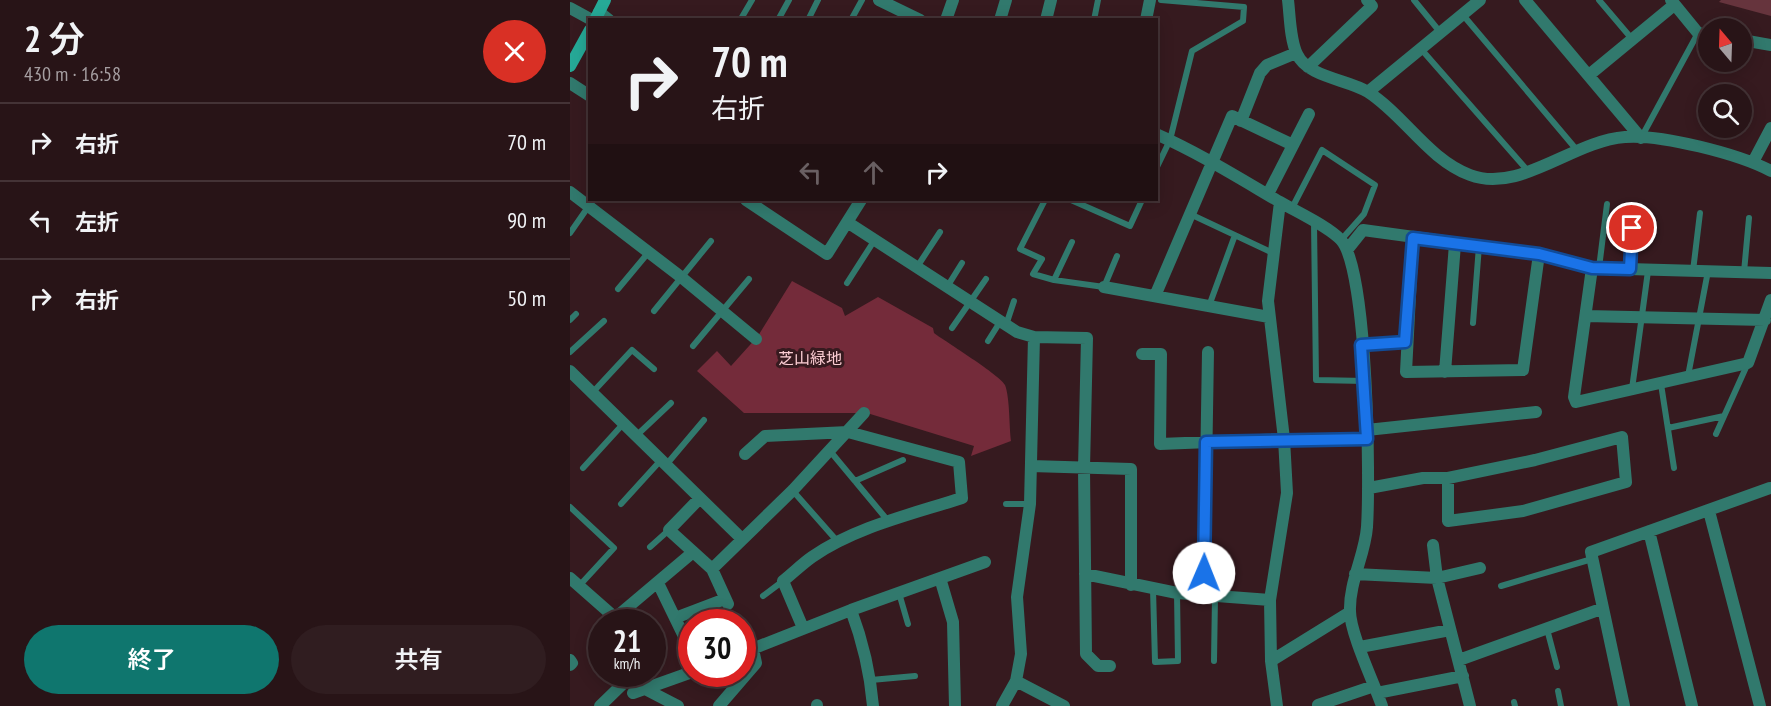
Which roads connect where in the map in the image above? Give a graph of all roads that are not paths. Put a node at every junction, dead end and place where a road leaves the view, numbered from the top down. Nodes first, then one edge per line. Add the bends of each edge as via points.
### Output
1 (605, 0) edge
2 (752, 0) edge
3 (789, 0) edge
4 (818, 0) edge
5 (862, 0) edge
6 (879, 0) edge
7 (953, 0) edge
8 (1005, 0) edge
9 (1051, 0) edge
10 (1098, 0) edge
11 (1150, 0) edge
12 (1161, 0) edge
13 (1288, 0) edge
14 (1367, 0) edge
15 (1414, 0) edge
16 (1480, 0) edge
17 (1525, 0) edge
18 (1599, 0) edge
19 (1672, 2) edge
20 (893, 3) edge
21 (570, 8) edge
22 (1463, 15) junction
23 (905, 16) edge
24 (742, 17) dead end
25 (599, 18) edge
26 (779, 18) edge
27 (808, 18) edge
28 (852, 18) edge
29 (947, 18) edge
30 (1000, 18) edge
31 (1046, 18) edge
32 (1094, 18) edge
33 (1146, 18) edge
34 (1698, 29) edge
35 (1441, 32) junction
36 (588, 34) edge
37 (1632, 39) junction
38 (1698, 42) edge
39 (1752, 42) edge
40 (1771, 45) edge
41 (1421, 49) junction
42 (1296, 53) junction
43 (570, 66) edge
44 (1308, 66) junction
45 (1589, 75) junction
46 (570, 83) edge
47 (1368, 92) junction
48 (588, 95) edge
49 (1309, 114) dead end
50 (1242, 121) junction
51 (1771, 128) edge
52 (1158, 135) edge
53 (1641, 138) junction
54 (1170, 140) junction
55 (1293, 145) junction
56 (1576, 149) junction
57 (1212, 162) junction
58 (1753, 162) junction
59 (1158, 165) edge
60 (1771, 171) edge
61 (1528, 172) junction
62 (570, 192) edge
63 (1268, 194) junction
64 (860, 201) edge
65 (1044, 201) edge
66 (1074, 201) edge
67 (1092, 201) edge
68 (1142, 201) edge
69 (590, 203) edge
70 (763, 204) edge
71 (1607, 204) dead end
72 (1286, 205) junction
73 (1089, 207) junction
74 (1633, 207) dead end
75 (1700, 213) dead end
76 (1190, 214) junction
77 (1749, 218) dead end
78 (847, 222) junction
79 (1314, 222) junction
80 (940, 232) dead end
81 (570, 234) edge
82 (1235, 236) junction
83 (1413, 238) junction
84 (711, 241) dead end
85 (874, 241) junction
86 (1072, 242) dead end
87 (1455, 243) junction
88 (1344, 245) junction
89 (1479, 246) junction
90 (648, 253) junction
91 (1273, 253) junction
92 (1539, 254) junction
93 (1117, 256) dead end
94 (962, 263) dead end
95 (917, 268) junction
96 (1596, 268) junction
97 (1630, 269) junction
98 (1648, 271) junction
99 (1693, 272) junction
100 (1708, 272) junction
101 (1744, 272) junction
102 (1771, 273) edge
103 (681, 277) junction
104 (749, 279) dead end
105 (986, 279) dead end
106 (1054, 280) junction
107 (847, 283) dead end
108 (947, 287) junction
109 (1104, 287) junction
110 (618, 289) dead end
111 (1155, 296) junction
112 (1771, 300) edge
113 (1014, 301) dead end
114 (969, 302) junction
115 (1209, 306) junction
116 (654, 311) dead end
117 (722, 312) junction
118 (576, 314) dead end
119 (1586, 316) junction
120 (1269, 317) junction
121 (1642, 317) junction
122 (1700, 319) junction
123 (570, 320) edge
124 (1765, 320) junction
125 (604, 321) dead end
126 (1003, 323) junction
127 (1473, 323) dead end
128 (952, 328) dead end
129 (1034, 337) junction
130 (756, 339) dead end
131 (988, 341) dead end
132 (1405, 342) junction
133 (1361, 345) junction
134 (693, 346) dead end
135 (570, 352) edge
136 (1208, 352) dead end
137 (1142, 354) dead end
138 (1748, 363) junction
139 (654, 369) dead end
140 (570, 371) edge
141 (1445, 372) junction
142 (1688, 377) junction
143 (1365, 381) junction
144 (1661, 384) junction
145 (1632, 390) junction
146 (592, 393) junction
147 (671, 403) dead end
148 (1536, 412) dead end
149 (864, 413) dead end
150 (1724, 416) junction
151 (704, 420) dead end
152 (624, 423) junction
153 (1668, 428) junction
154 (848, 432) junction
155 (1367, 434) junction
156 (1716, 434) dead end
157 (636, 436) junction
158 (1284, 439) junction
159 (1206, 442) junction
160 (830, 451) junction
161 (745, 454) dead end
162 (903, 460) dead end
163 (663, 462) junction
164 (1032, 466) junction
165 (583, 468) dead end
166 (1084, 468) junction
167 (1674, 468) dead end
168 (1448, 478) junction
169 (855, 481) junction
170 (1369, 488) junction
171 (1771, 488) edge
172 (793, 490) junction
173 (700, 498) junction
174 (621, 504) dead end
175 (1006, 504) dead end
176 (1030, 504) junction
177 (570, 507) edge
178 (1709, 511) junction
179 (889, 522) junction
180 (669, 530) junction
181 (1649, 531) junction
182 (742, 538) junction
183 (838, 543) junction
184 (1433, 545) dead end
185 (650, 547) dead end
186 (692, 553) junction
187 (1592, 559) junction
188 (985, 562) dead end
189 (1480, 568) dead end
190 (711, 569) junction
191 (1085, 574) junction
192 (1355, 574) junction
193 (940, 578) junction
194 (1437, 578) junction
195 (572, 580) edge
196 (783, 581) junction
197 (658, 583) junction
198 (1131, 585) junction
199 (1501, 586) dead end
200 (1153, 589) junction
201 (898, 593) junction
202 (1177, 593) junction
203 (1209, 595) junction
204 (763, 596) dead end
205 (1270, 600) junction
206 (605, 609) edge
207 (630, 609) edge
208 (1601, 609) junction
209 (851, 610) junction
210 (1350, 612) junction
211 (675, 618) junction
212 (678, 624) edge
213 (908, 624) dead end
214 (803, 628) junction
215 (1546, 629) junction
216 (1450, 630) junction
217 (1360, 647) junction
218 (756, 648) edge
219 (570, 660) edge
220 (1459, 660) junction
221 (1214, 661) dead end
222 (1271, 661) junction
223 (570, 665) edge
224 (1110, 666) dead end
225 (1557, 667) dead end
226 (915, 676) dead end
227 (1463, 676) junction
228 (678, 678) edge
229 (871, 680) junction
230 (1016, 681) junction
231 (620, 687) edge
232 (633, 687) edge
233 (735, 687) edge
234 (1376, 689) junction
235 (647, 690) junction
236 (1558, 690) dead end
237 (633, 693) junction
238 (1318, 705) edge
239 (600, 706) edge
240 (630, 706) edge
241 (678, 706) edge
242 (719, 706) edge
243 (873, 706) edge
244 (956, 706) edge
245 (1002, 706) edge
246 (1064, 706) edge
247 (1277, 706) edge
248 (1382, 706) edge
249 (1470, 706) edge
250 (1561, 706) edge
251 (1623, 706) edge
252 (1692, 706) edge
253 (1760, 706) edge

1 - 25 street
2 - 24 lane
3 - 26 lane
4 - 27 lane
5 - 28 lane
6 - 20 street
7 - 29 street
8 - 30 street
9 - 31 street
10 - 32 lane
11 - 33 street
12 - 54 lane via 1244,7 1243,21 1192,51
13 - 42 street
14 - 44 street via 1372,6
15 - 35 lane
16 - 22 street
17 - 45 street
18 - 37 lane
19 - 34 street
19 - 37 street
20 - 23 street
21 - 25 street
22 - 35 street
22 - 56 lane
35 - 41 street
36 - 43 street
37 - 45 street
38 - 53 lane
39 - 40 street
41 - 47 street
41 - 61 lane
42 - 44 street
42 - 50 street via 1267,65 1260,73
44 - 47 street
45 - 53 street
46 - 48 street
47 - 61 street via 1449,165 1472,176 1496,180
49 - 55 street
50 - 55 street
50 - 57 street via 1232,116
51 - 58 street
52 - 54 street
53 - 56 street via 1625,137
53 - 58 street via 1724,152
54 - 57 street
54 - 59 lane
55 - 63 street
56 - 61 street
57 - 63 street
57 - 76 street
58 - 60 street
62 - 69 street
63 - 72 street
64 - 78 street
65 - 106 lane via 1020,249 1042,259 1033,274
66 - 73 lane
67 - 73 lane
68 - 73 lane via 1130,226
69 - 81 lane
69 - 90 street
70 - 78 street via 827,254
71 - 96 lane
72 - 79 street
72 - 88 lane via 1322,150 1375,185 1364,214
72 - 91 street
74 - 97 lane
75 - 99 lane
76 - 82 lane
76 - 111 street
77 - 101 lane
78 - 85 street
79 - 88 street
79 - 143 lane via 1316,380
80 - 95 lane
82 - 91 lane
82 - 115 lane
83 - 87 street
83 - 88 street via 1363,230
83 - 132 street
84 - 103 lane
85 - 95 street
85 - 107 lane
86 - 106 lane
87 - 89 street
87 - 141 street
88 - 133 street via 1358,288
89 - 92 street
89 - 127 lane
90 - 103 street
90 - 110 lane
91 - 120 street
92 - 96 street
92 - 141 street via 1523,370
93 - 109 lane
94 - 108 lane
95 - 108 street
96 - 97 street
96 - 119 street
97 - 98 street
98 - 99 street
98 - 121 lane
99 - 100 street
100 - 101 street
100 - 122 lane
101 - 102 street
103 - 116 lane
103 - 117 street
104 - 117 lane
105 - 114 lane
106 - 109 lane
108 - 114 street
109 - 111 street
111 - 115 street
112 - 124 street
113 - 126 lane
114 - 126 street
114 - 128 lane
115 - 120 street
117 - 130 street
117 - 134 lane
118 - 123 lane
119 - 121 street
119 - 145 street via 1576,402
120 - 158 street
121 - 122 street
121 - 145 lane
122 - 124 street
122 - 142 lane
124 - 138 street
125 - 135 lane
126 - 129 street
126 - 131 lane
129 - 164 street
129 - 166 street via 1087,338
132 - 133 street
132 - 141 street via 1406,372
133 - 143 street
136 - 159 street
137 - 159 street via 1161,354 1160,444
138 - 142 street
138 - 150 lane
139 - 146 lane via 632,350
140 - 146 street
142 - 144 street
143 - 155 street
144 - 145 street
144 - 153 lane
146 - 152 street
147 - 157 lane
148 - 155 street
149 - 154 street
150 - 153 lane
150 - 156 lane
151 - 163 lane
152 - 157 street
152 - 165 lane
153 - 167 lane
154 - 160 street
154 - 161 street via 765,436
154 - 179 street via 959,462 962,498
155 - 158 street
155 - 170 street
157 - 163 street
158 - 159 street
158 - 205 street via 1287,493
159 - 203 street
160 - 169 lane
160 - 172 street
162 - 169 lane
163 - 173 street
163 - 174 lane
164 - 166 street
164 - 176 street
166 - 191 street
166 - 198 street via 1131,469
168 - 168 street via 1535,460 1622,437 1626,482 1523,511 1448,521
168 - 170 street via 1423,478
169 - 179 lane
170 - 192 street via 1367,530
171 - 178 street
172 - 182 street
172 - 183 lane
173 - 180 street
173 - 182 street
175 - 176 lane
176 - 230 street via 1017,597 1021,654
177 - 195 lane via 614,548
178 - 181 street
178 - 253 street
179 - 183 street
180 - 185 lane
180 - 186 street
181 - 187 street via 1591,552
181 - 252 street
182 - 190 street
183 - 196 street via 812,557
184 - 194 street
186 - 190 street
186 - 197 street
187 - 199 lane
187 - 208 street
188 - 193 street
189 - 194 street
190 - 211 street via 727,601
191 - 198 street
191 - 224 street via 1086,654 1098,666
192 - 194 street
192 - 210 street
193 - 201 street
193 - 244 street via 953,622
194 - 216 street
195 - 206 street
196 - 204 lane
196 - 214 street
197 - 207 street
197 - 211 street
198 - 200 street
200 - 202 street
200 - 202 lane via 1155,662 1178,661
201 - 209 street
201 - 213 lane
202 - 203 street
203 - 205 street
203 - 221 lane
205 - 222 street
208 - 215 street
208 - 251 street
209 - 214 street
209 - 229 street via 864,643
210 - 217 street
210 - 222 street
211 - 212 street
214 - 218 street
215 - 220 street
215 - 225 lane
216 - 217 street
216 - 220 street
217 - 234 street
219 - 223 street
220 - 227 street
222 - 247 street
226 - 229 lane
227 - 234 street
227 - 249 street
228 - 235 street
229 - 243 street
230 - 245 street
230 - 246 street
231 - 239 street
232 - 237 street
233 - 242 street
234 - 238 street
234 - 248 street
235 - 237 street
235 - 241 street
236 - 250 lane
237 - 240 street

